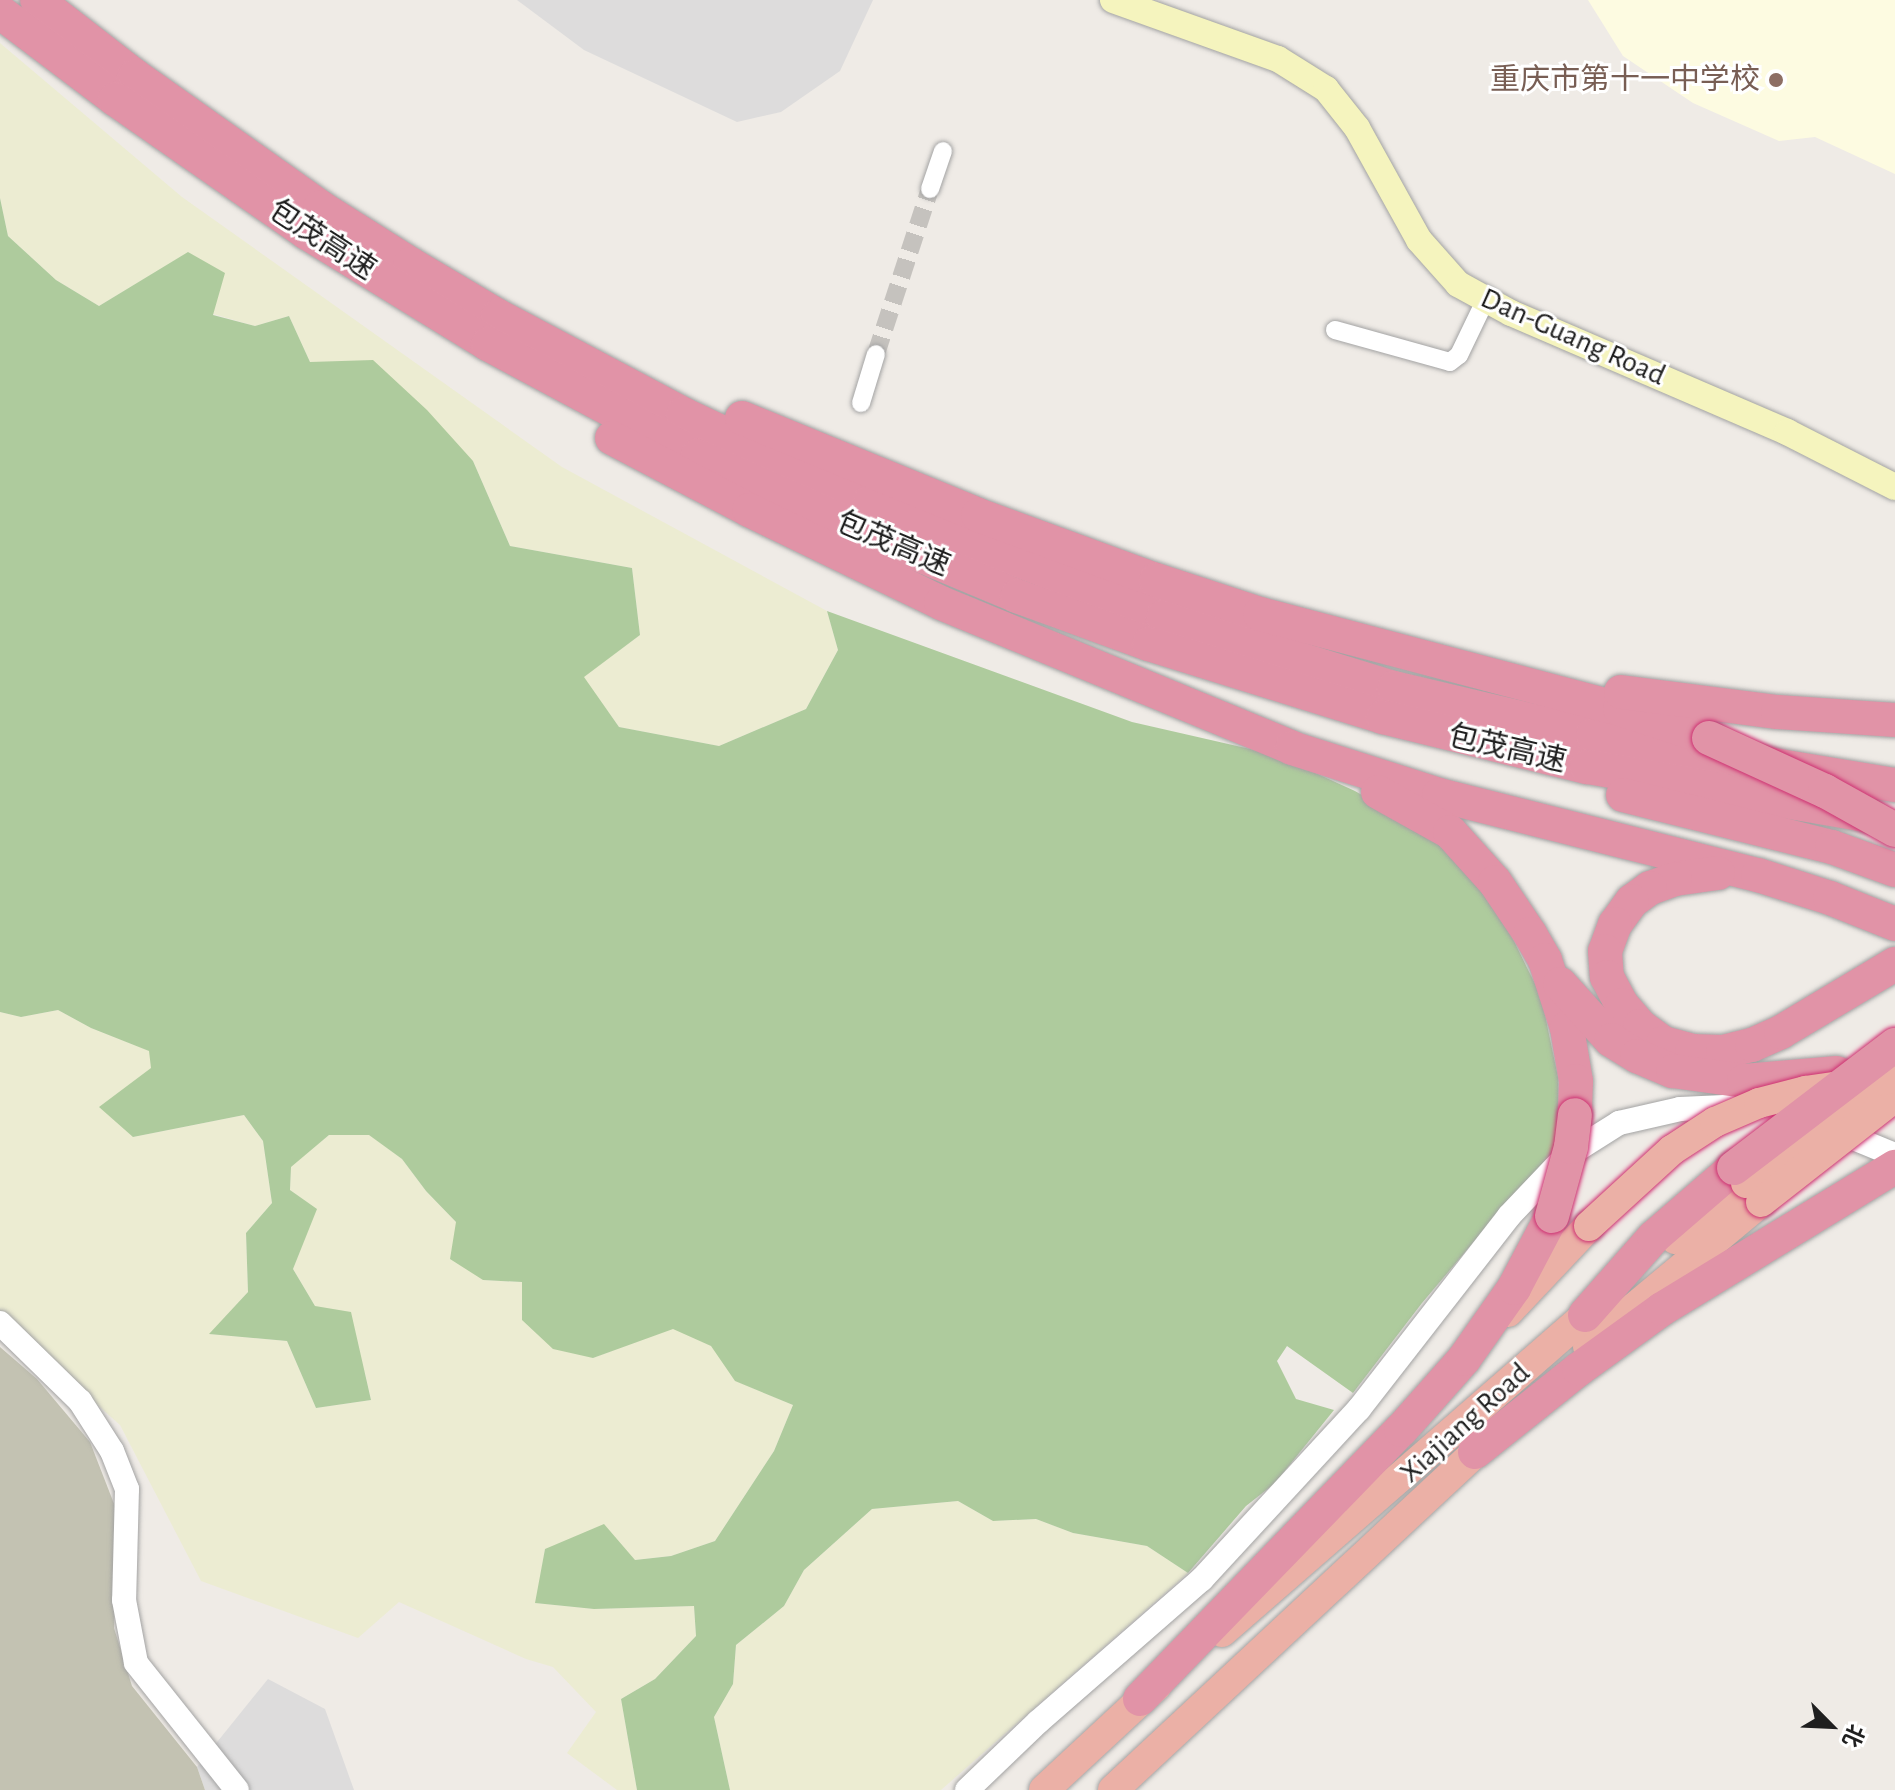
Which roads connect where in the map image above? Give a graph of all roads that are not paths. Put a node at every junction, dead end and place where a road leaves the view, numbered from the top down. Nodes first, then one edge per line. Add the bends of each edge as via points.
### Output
1 (37, 0) edge
2 (1113, 0) edge
3 (0, 12) edge
4 (943, 151) dead end
5 (930, 189) tunnel mouth
6 (394, 288) junction
7 (1485, 301) junction
8 (498, 316) junction
9 (1335, 330) dead end
10 (876, 354) tunnel mouth
11 (861, 403) dead end
12 (1895, 487) edge
13 (1439, 663) junction
14 (1895, 720) edge
15 (1483, 745) junction
16 (1292, 748) junction
17 (1895, 785) edge
18 (1895, 820) edge
19 (1895, 830) edge
20 (1895, 870) edge
21 (1758, 875) junction
22 (1895, 924) edge
23 (1545, 960) junction
24 (1895, 964) edge
25 (1893, 1063) edge
26 (1895, 1097) edge
27 (1895, 1155) edge
28 (1895, 1167) edge
29 (1895, 1174) edge
30 (1747, 1184) junction
31 (1819, 1214) junction
32 (1585, 1315) joint
33 (0, 1323) edge
34 (1464, 1359) junction
35 (1475, 1452) junction
36 (1140, 1699) junction
37 (237, 1790) edge
38 (967, 1790) edge
39 (1044, 1790) edge
40 (1113, 1790) edge

1 - 8 highway, 包茂高速 via 320,207
2 - 7 main road, Dan-Guang Road via 1278,59 1326,89 1357,128 1419,240 1458,284
3 - 6 highway, 包茂高速 via 294,224
4 - 5 street
6 - 15 highway, 包茂高速 via 636,426 941,565 1241,675
6 - 16 highway via 565,410 686,479 941,603
7 - 9 street via 1459,355 1450,362
7 - 12 main road, Dan-Guang Road via 1787,432
8 - 13 highway via 964,510 1260,614
8 - 17 highway, 包茂高速 via 683,414 870,502 1227,639 1394,688 1593,735
10 - 11 street
13 - 14 highway via 1690,701
13 - 19 highway, bridge via 1620,709 1709,738
15 - 18 highway, 包茂高速
15 - 20 highway via 1623,795 1832,847
16 - 21 highway via 1439,795
16 - 23 highway via 1450,832 1495,882
21 - 22 highway
21 - 24 highway via 1675,879 1632,901 1615,924 1605,951 1607,977 1622,1005 1663,1043 1723,1052 1752,1045
23 - 25 highway via 1565,991 1611,1040 1673,1071 1744,1081
23 - 34 highway, bridge via 1570,1042 1575,1115 1571,1147 1552,1216 1514,1288
25 - 30 highway, bridge
25 - 34 highway, bridge via 1759,1103 1715,1122 1672,1150 1589,1226
26 - 30 highway, Xiajiang Road, bridge
27 - 38 street via 1789,1111 1752,1106 1680,1109 1619,1123 1594,1136 1537,1185 1359,1409 1202,1579
28 - 31 highway
29 - 31 highway
30 - 32 highway via 1654,1237
30 - 35 highway, Xiajiang Road via 1612,1325
31 - 35 highway via 1620,1338
32 - 36 highway, Xiajiang Road via 1299,1568
33 - 37 street via 80,1401 112,1451 127,1489 124,1600 136,1663
34 - 36 highway
35 - 40 highway, Xiajiang Road
36 - 39 highway, Xiajiang Road

